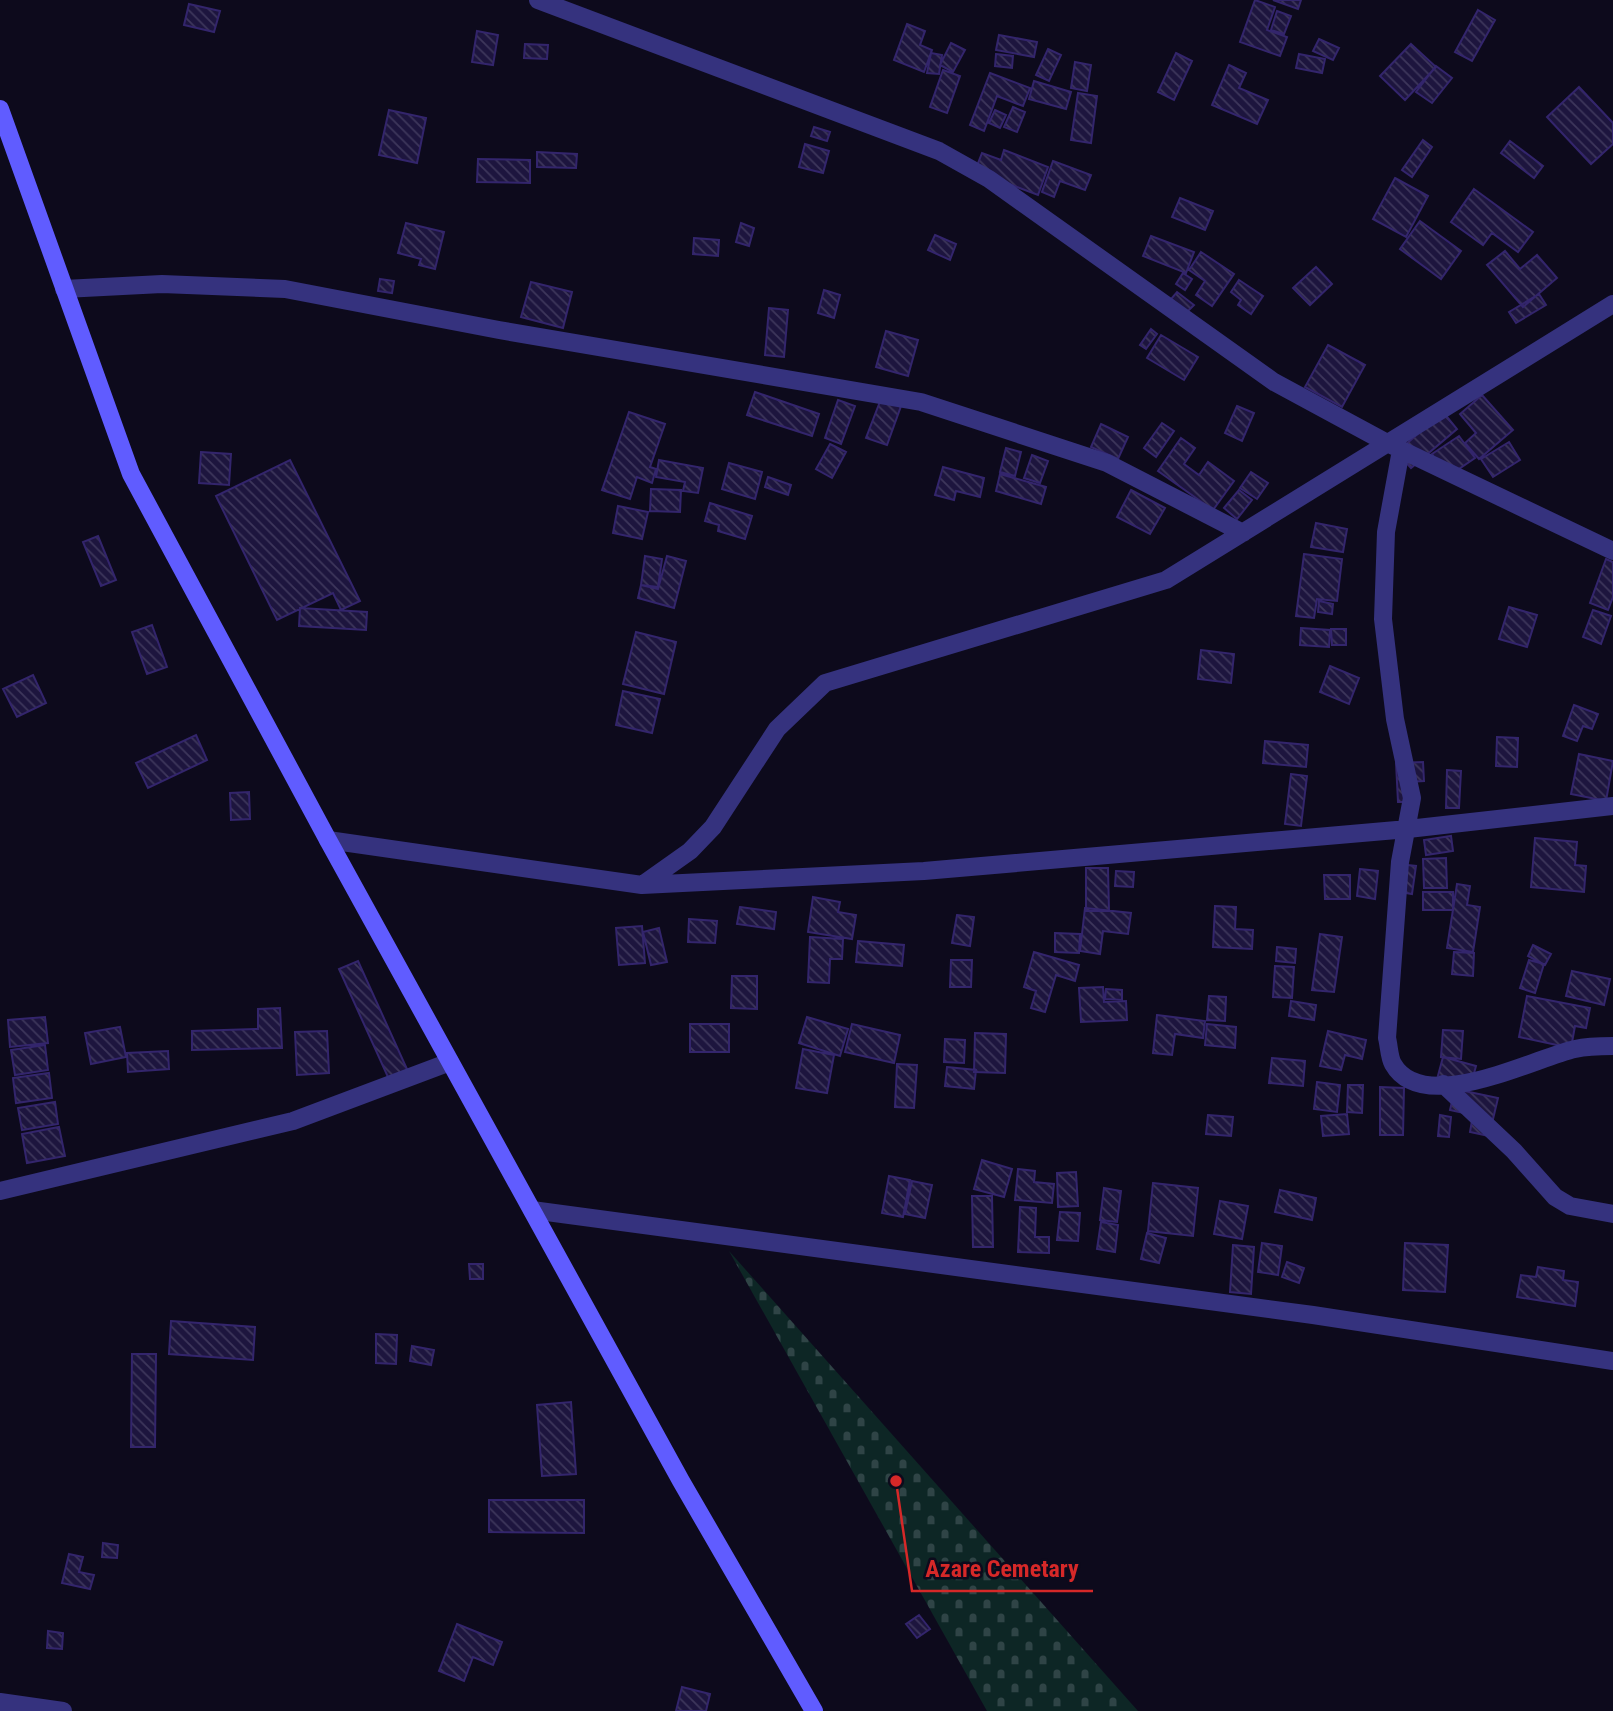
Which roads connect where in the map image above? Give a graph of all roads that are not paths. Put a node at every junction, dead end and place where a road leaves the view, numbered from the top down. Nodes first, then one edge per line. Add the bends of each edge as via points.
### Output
1 (538, 0) edge
2 (0, 109) edge
3 (64, 289) junction
4 (1613, 304) edge
5 (1394, 447) junction
6 (1243, 533) junction
7 (1613, 551) edge
8 (1613, 806) edge
9 (1408, 829) junction
10 (328, 840) junction
11 (642, 885) junction
12 (1613, 1046) edge
13 (450, 1062) junction
14 (1443, 1084) junction
15 (0, 1191) edge
16 (532, 1210) junction
17 (1613, 1214) edge
18 (1613, 1361) edge
19 (0, 1702) edge
20 (63, 1711) edge
21 (814, 1711) edge

1 - 5 street via 939,151 989,178 1274,382
2 - 3 street
3 - 6 street via 162,284 285,289 921,402 1107,463
3 - 10 street via 131,474
4 - 5 street
5 - 6 street
5 - 7 street
5 - 9 street via 1384,619 1395,719 1412,798
6 - 11 street via 1166,580 825,682 777,729 713,827 690,851
8 - 9 street
9 - 11 street via 924,870
9 - 14 street via 1400,862 1387,1038 1393,1063 1406,1078
10 - 11 street
10 - 13 street
12 - 14 street via 1572,1049 1470,1084
13 - 15 street via 293,1121
13 - 16 street
14 - 17 street via 1555,1197 1570,1206
16 - 18 street via 1299,1313
16 - 21 street
19 - 20 street

